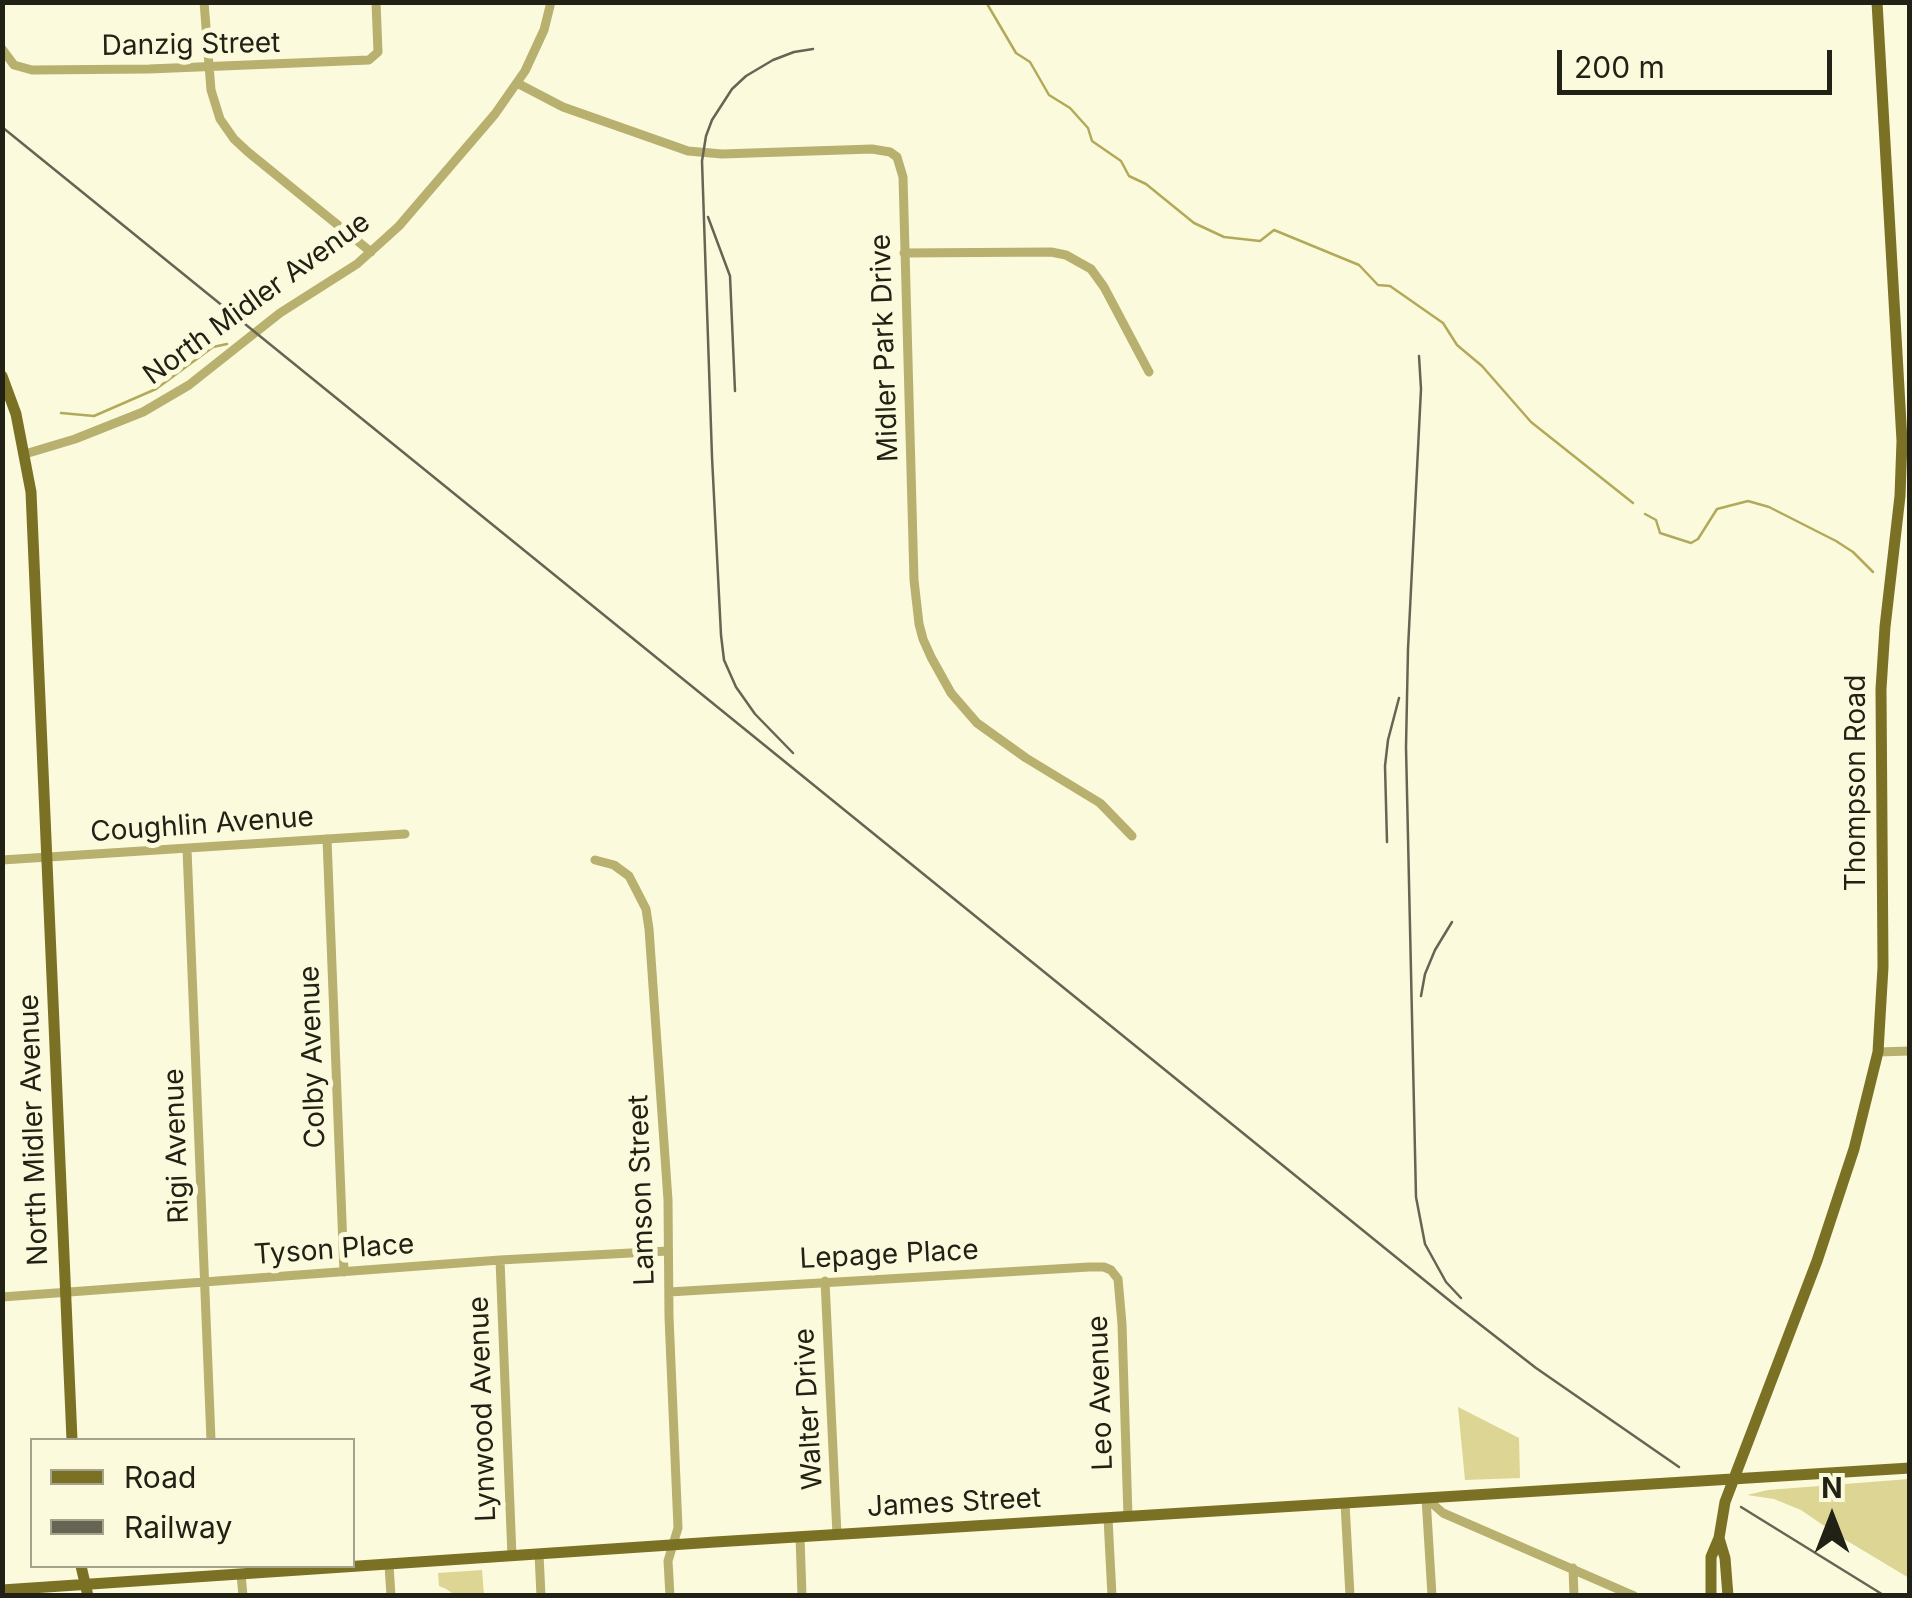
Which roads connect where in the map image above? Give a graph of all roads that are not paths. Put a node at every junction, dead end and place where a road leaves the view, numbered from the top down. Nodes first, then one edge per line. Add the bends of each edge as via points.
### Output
1 (204, 2) edge
2 (376, 2) edge
3 (552, 2) edge
4 (1877, 2) edge
5 (5, 54) edge
6 (208, 66) junction
7 (517, 82) junction
8 (371, 252) junction
9 (904, 253) junction
10 (1149, 372) dead end
11 (1903, 372) edge
12 (3, 377) edge
13 (25, 454) junction
14 (405, 834) dead end
15 (1132, 836) dead end
16 (327, 840) junction
17 (186, 849) junction
18 (48, 856) junction
19 (2, 860) edge
20 (594, 860) dead end
21 (1910, 1051) edge
22 (1878, 1052) junction
23 (668, 1251) junction
24 (500, 1260) junction
25 (1112, 1270) joint
26 (344, 1272) junction
27 (204, 1282) junction
28 (825, 1282) junction
29 (65, 1292) junction
30 (669, 1292) junction
31 (2, 1297) edge
32 (72, 1438) edge
33 (211, 1438) edge
34 (1910, 1468) edge
35 (1732, 1480) junction
36 (1426, 1498) junction
37 (1346, 1504) junction
38 (1128, 1517) junction
39 (1108, 1518) junction
40 (837, 1534) junction
41 (800, 1536) junction
42 (1719, 1538) junction
43 (673, 1544) junction
44 (539, 1554) junction
45 (512, 1556) junction
46 (389, 1564) junction
47 (355, 1566) edge
48 (330, 1568) edge
49 (1573, 1568) junction
50 (217, 1570) edge
51 (241, 1574) junction
52 (2, 1590) edge
53 (86, 1590) edge
54 (243, 1596) edge
55 (392, 1596) edge
56 (541, 1596) edge
57 (670, 1596) edge
58 (802, 1596) edge
59 (1112, 1596) edge
60 (1350, 1596) edge
61 (1432, 1596) edge
62 (1574, 1596) edge
63 (1634, 1596) edge
64 (1711, 1596) edge
65 (1728, 1596) edge

1 - 6 street
2 - 6 street, Danzig Street via 379,40 369,60
3 - 7 street, North Midler Avenue
4 - 11 main road, Thompson Road
5 - 6 street, Danzig Street via 32,70
6 - 8 street via 215,109 234,139
7 - 8 street, North Midler Avenue via 435,186
7 - 9 street, Midler Park Drive via 563,107 688,151 890,152 901,168
8 - 13 street, North Midler Avenue via 144,412
9 - 10 street via 1066,254 1098,278
9 - 15 street, Midler Park Drive via 914,580 930,657 977,723 1100,803
11 - 22 main road, Thompson Road via 1900,496 1881,689
12 - 13 main road
13 - 18 main road, North Midler Avenue
14 - 16 street, Coughlin Avenue
16 - 17 street, Coughlin Avenue
16 - 26 street, Colby Avenue
17 - 18 street, Coughlin Avenue
17 - 27 street, Rigi Avenue
18 - 19 street, Coughlin Avenue
18 - 29 main road, North Midler Avenue
20 - 23 street, Lamson Street via 629,876 646,909
21 - 22 street
22 - 35 main road, Thompson Road via 1817,1260
23 - 24 street, Tyson Place
23 - 30 street, Lamson Street
24 - 26 street, Tyson Place
24 - 45 street, Lynwood Avenue
25 - 28 street, Lepage Place
25 - 38 street, Leo Avenue via 1122,1324
26 - 27 street, Tyson Place
27 - 29 street, Tyson Place
27 - 33 street, Rigi Avenue
28 - 30 street, Lepage Place
28 - 40 street, Walter Drive
29 - 31 street, Tyson Place
29 - 32 main road, North Midler Avenue
30 - 43 street, Lamson Street via 678,1528
34 - 35 main road, James Street
35 - 36 main road, James Street
35 - 42 main road, Thompson Road
36 - 37 main road, James Street
36 - 49 street via 1443,1513
36 - 61 street
37 - 38 main road, James Street
37 - 60 street
38 - 39 main road, James Street
39 - 40 main road, James Street
39 - 59 street
40 - 41 main road, James Street
41 - 43 main road, James Street
41 - 58 street
42 - 64 main road, Thompson Road via 1711,1557
42 - 65 main road, Thompson Road
43 - 44 main road, James Street
43 - 57 street, Lamson Street
44 - 45 main road, James Street
44 - 56 street
45 - 46 main road, James Street
46 - 47 main road, James Street
46 - 55 street
48 - 51 main road, James Street
49 - 62 street
49 - 63 street
50 - 51 main road, James Street
50 - 53 main road, James Street
51 - 54 street
52 - 53 main road, James Street

